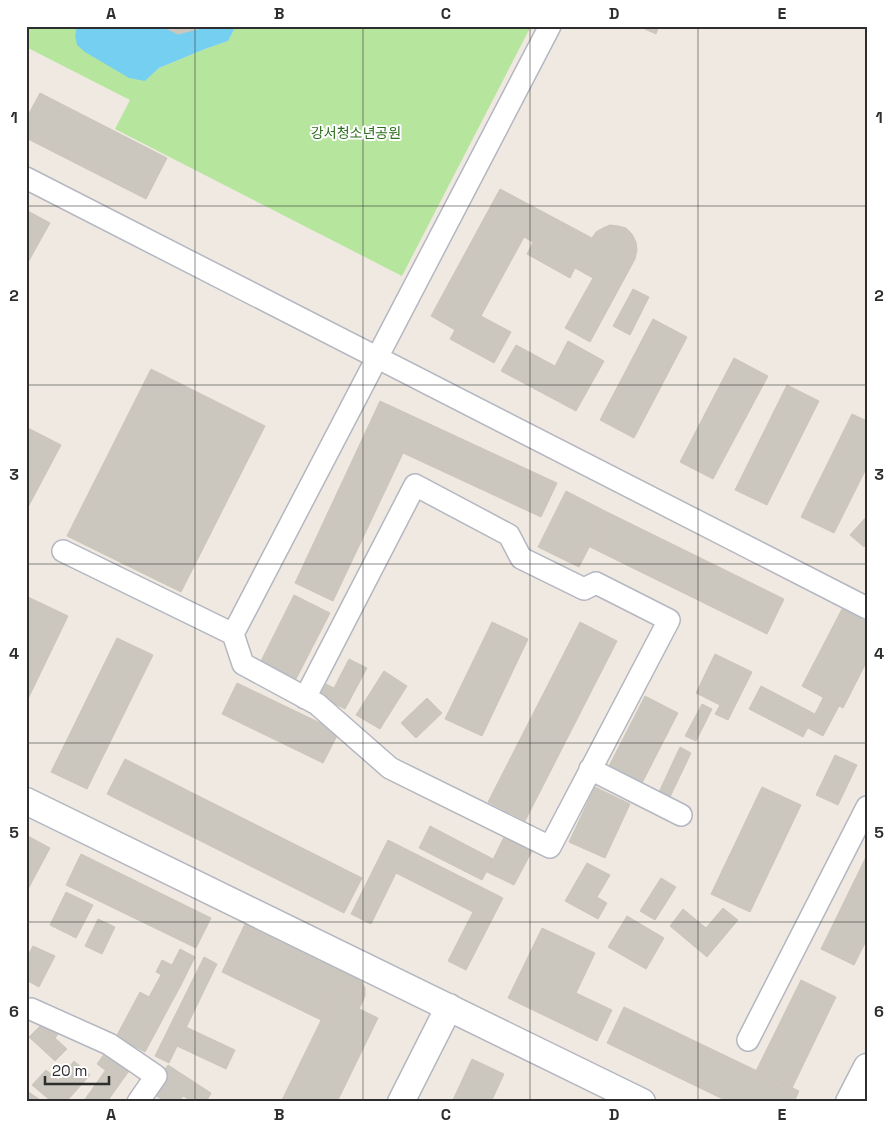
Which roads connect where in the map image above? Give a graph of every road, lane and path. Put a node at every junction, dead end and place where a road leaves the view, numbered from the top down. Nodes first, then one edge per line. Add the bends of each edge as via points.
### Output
1 (550, 26) edge
2 (26, 178) edge
3 (376, 357) junction
4 (63, 551) dead end
5 (867, 608) edge
6 (233, 634) junction
7 (305, 698) junction
8 (590, 769) junction
9 (26, 801) edge
10 (867, 808) edge
11 (681, 815) dead end
12 (448, 1007) junction
13 (31, 1009) dead end
14 (748, 1040) dead end
15 (867, 1067) edge
16 (138, 1102) edge
17 (402, 1102) edge
18 (642, 1102) edge
19 (849, 1102) edge

1 - 3 street
2 - 3 street
3 - 5 street
3 - 6 street
4 - 6 street
6 - 7 street via 242,664
7 - 8 street via 317,704 390,768 550,847
7 - 8 street via 415,486 509,535 521,558 584,589 596,584 669,620
8 - 11 street
9 - 12 street
10 - 14 street
12 - 17 street
12 - 18 street
13 - 16 street via 110,1044 156,1076
15 - 19 street

